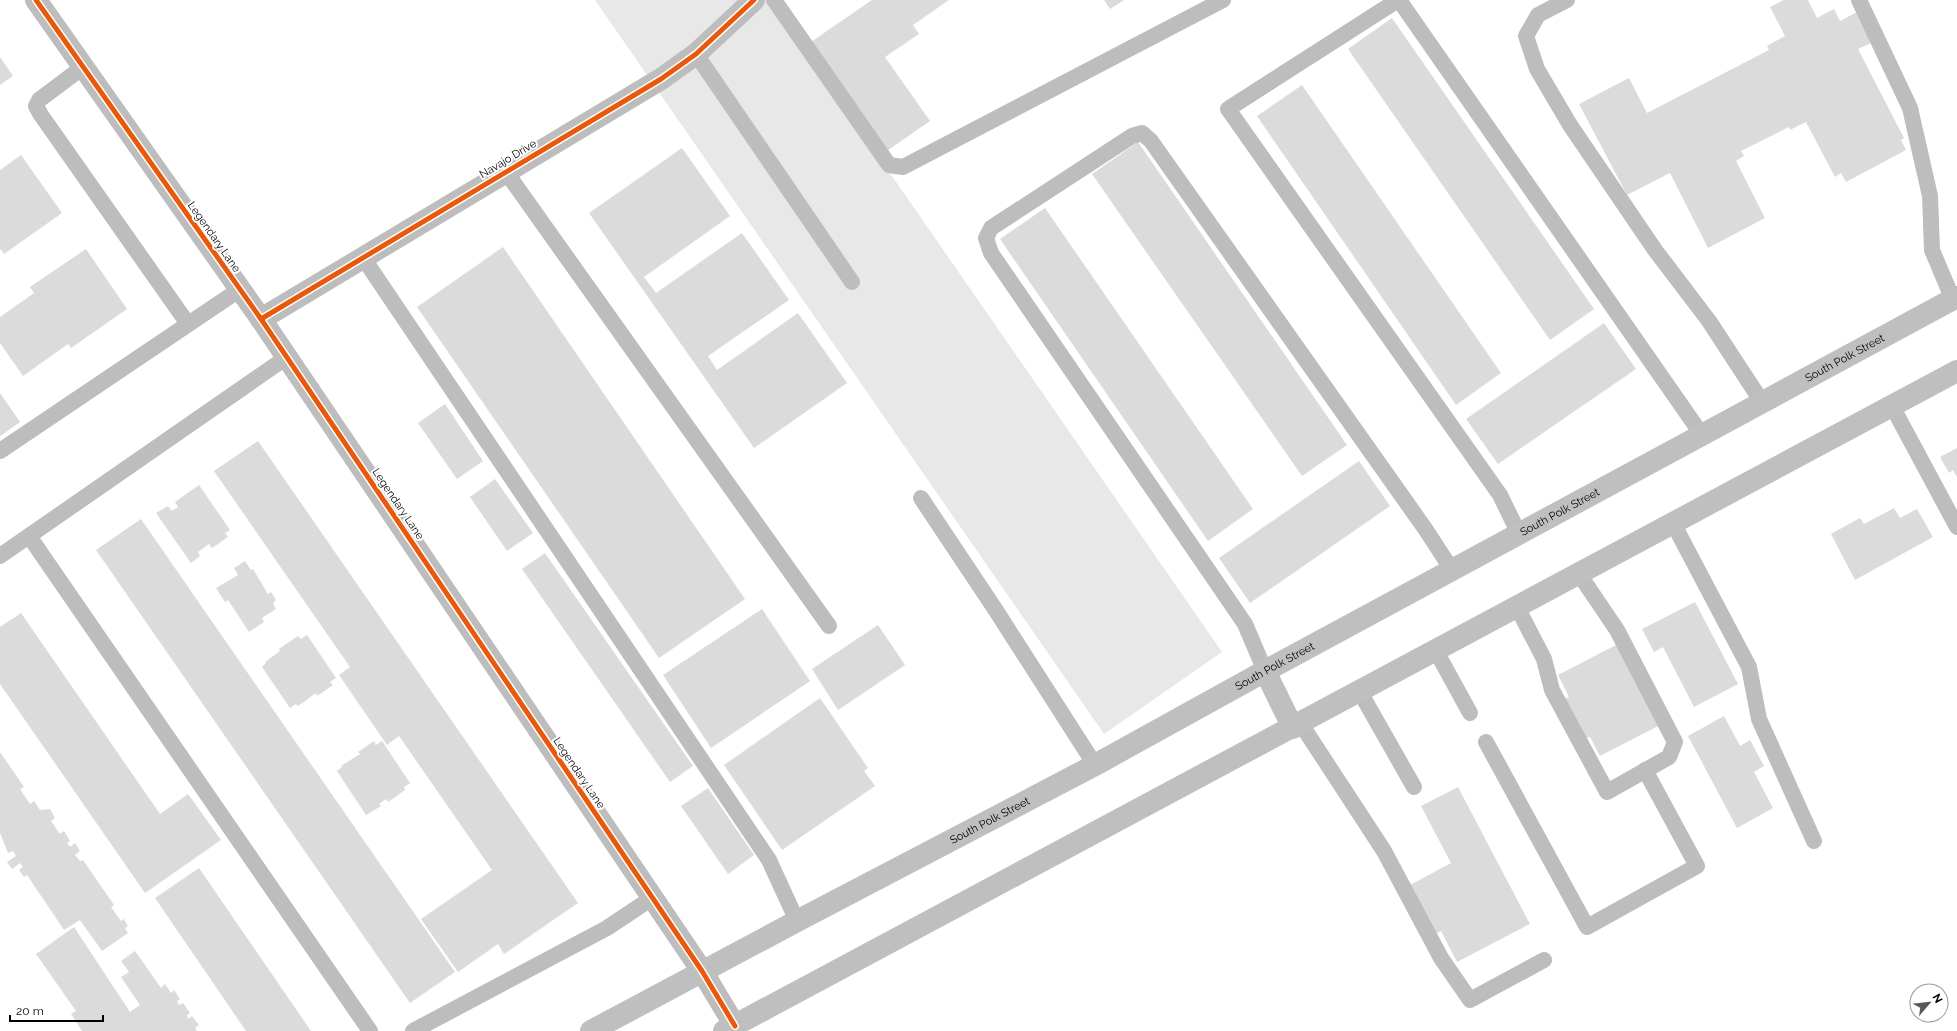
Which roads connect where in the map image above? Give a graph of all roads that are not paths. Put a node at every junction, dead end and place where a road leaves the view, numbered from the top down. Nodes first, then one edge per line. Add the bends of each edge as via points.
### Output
1 (36, 0) edge
2 (754, 0) edge
3 (774, 0) edge
4 (1223, 0) edge
5 (1398, 0) edge
6 (1567, 0) edge
7 (1859, 0) edge
8 (696, 54) junction
9 (83, 67) junction
10 (506, 172) junction
11 (364, 259) junction
12 (852, 282) dead end
13 (239, 290) junction
14 (1956, 302) edge
15 (262, 319) junction
16 (188, 324) junction
17 (287, 358) junction
18 (1957, 371) edge
19 (1762, 402) junction
20 (1892, 406) junction
21 (1702, 435) junction
22 (0, 451) edge
23 (921, 498) dead end
24 (1673, 523) junction
25 (1957, 527) edge
26 (1519, 534) junction
27 (29, 536) junction
28 (0, 556) edge
29 (1452, 570) junction
30 (1579, 574) junction
31 (1517, 607) junction
32 (829, 626) dead end
33 (1436, 651) junction
34 (1265, 671) junction
35 (1360, 692) junction
36 (1470, 713) dead end
37 (1297, 726) junction
38 (1486, 742) dead end
39 (1095, 765) junction
40 (1645, 770) junction
41 (1414, 787) dead end
42 (1814, 841) dead end
43 (652, 898) junction
44 (797, 921) junction
45 (1544, 960) dead end
46 (702, 971) junction
47 (732, 1029) edge
48 (370, 1031) edge
49 (414, 1031) edge
50 (591, 1031) edge

1 - 9 street, Legendary Lane
2 - 8 street, Navajo Drive
3 - 4 lane via 889,165 903,167
5 - 21 lane
5 - 26 lane via 1228,109 1500,494
6 - 19 lane via 1538,15 1526,36 1537,69 1570,125 1655,250 1709,321
7 - 14 lane via 1910,108 1930,196 1932,250
8 - 10 street, Navajo Drive via 661,79
8 - 12 lane
9 - 13 street, Legendary Lane
9 - 16 lane via 39,100 36,106
10 - 11 street, Navajo Drive
10 - 32 lane
11 - 15 street, Navajo Drive
11 - 44 lane via 769,860
13 - 15 street, Legendary Lane
13 - 16 lane
14 - 19 main road, South Polk Street
15 - 17 street, Legendary Lane
16 - 22 lane
17 - 27 lane
17 - 43 street, Legendary Lane
18 - 20 main road
19 - 21 main road, South Polk Street
20 - 24 main road
20 - 25 lane
21 - 26 main road, South Polk Street
23 - 39 lane
24 - 30 main road
24 - 42 lane via 1749,667 1759,719
26 - 29 main road, South Polk Street
27 - 28 lane
27 - 48 lane
29 - 34 main road, South Polk Street
29 - 34 lane via 1151,141 1142,133 1132,136 991,228 986,238 991,253 1245,624
30 - 31 main road
30 - 40 lane via 1617,630 1675,742 1669,757
31 - 33 main road
31 - 40 lane via 1544,659 1552,690 1607,792
33 - 35 main road
33 - 36 lane
34 - 37 main road
34 - 39 main road, South Polk Street
35 - 37 main road
35 - 41 lane
37 - 45 lane via 1384,852 1441,958 1470,1000
37 - 47 main road
38 - 40 lane via 1587,927 1697,866
39 - 44 main road, South Polk Street
43 - 46 street, Legendary Lane
43 - 49 lane via 607,928
44 - 46 main road, South Polk Street
46 - 47 street, Legendary Lane
46 - 50 main road, South Polk Street

